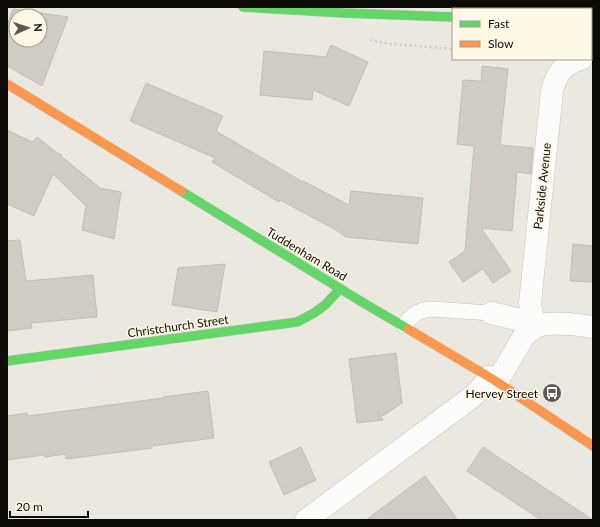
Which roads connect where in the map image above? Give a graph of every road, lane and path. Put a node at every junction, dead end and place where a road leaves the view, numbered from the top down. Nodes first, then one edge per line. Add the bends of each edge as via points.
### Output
1 (243, 7) edge
2 (452, 17) edge
3 (369, 40) dead end
4 (452, 49) edge
5 (577, 60) edge
6 (7, 84) edge
7 (340, 289) junction
8 (491, 313) joint
9 (526, 323) junction
10 (404, 326) junction
11 (593, 327) edge
12 (7, 361) edge
13 (493, 380) junction
14 (593, 446) edge
15 (306, 520) edge

1 - 2 street
3 - 4 path
5 - 9 street, Parkside Avenue via 563,67 552,91 530,303 532,315
6 - 7 street, Tuddenham Road
7 - 10 street, Tuddenham Road
7 - 12 street, Christchurch Street via 325,305 297,322
8 - 9 street
8 - 10 lane via 424,310 410,318
9 - 11 street
9 - 13 street via 525,334
10 - 13 street, Tuddenham Road
13 - 14 street, Tuddenham Road
13 - 15 street

